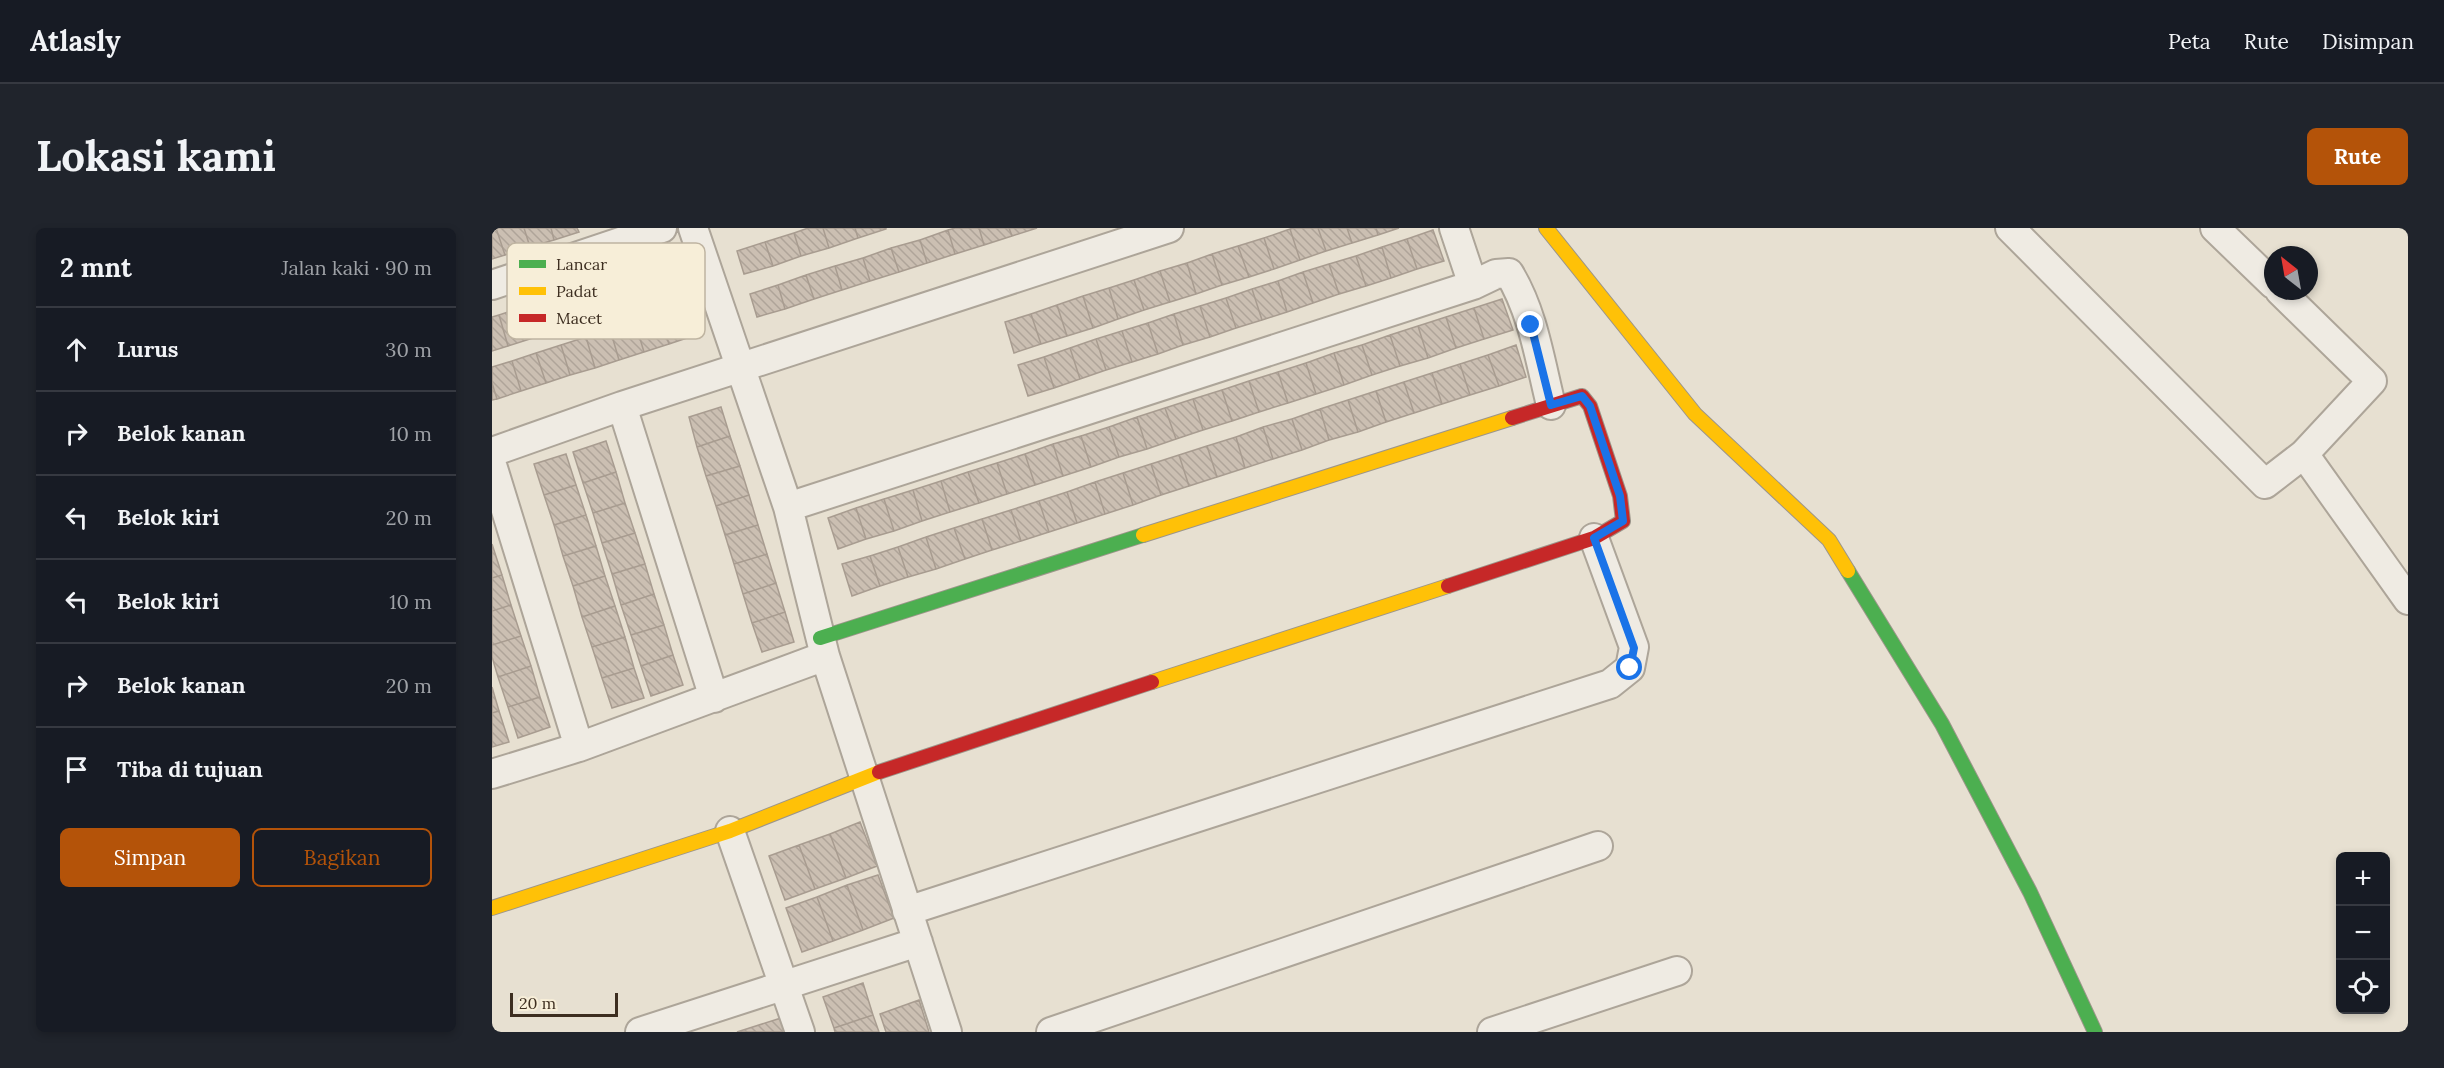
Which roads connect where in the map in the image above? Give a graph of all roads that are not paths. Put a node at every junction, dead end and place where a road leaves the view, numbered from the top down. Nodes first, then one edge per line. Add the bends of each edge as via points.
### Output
1 (662, 228) edge
2 (693, 228) edge
3 (1169, 228) edge
4 (1454, 228) edge
5 (1546, 228) edge
6 (2010, 228) edge
7 (2215, 228) edge
8 (617, 243) edge
9 (698, 243) edge
10 (705, 263) edge
11 (2264, 275) edge
12 (507, 280) edge
13 (492, 285) edge
14 (1473, 285) junction
15 (2289, 300) edge
16 (742, 369) junction
17 (1551, 405) junction
18 (622, 406) junction
19 (492, 452) edge
20 (2304, 454) junction
21 (492, 465) edge
22 (788, 507) junction
23 (1594, 538) junction
24 (2408, 600) edge
25 (823, 647) junction
26 (714, 698) junction
27 (579, 747) junction
28 (492, 774) edge
29 (865, 776) junction
30 (730, 831) junction
31 (1598, 846) dead end
32 (492, 908) edge
33 (908, 911) junction
34 (918, 942) junction
35 (1677, 971) dead end
36 (785, 985) junction
37 (646, 1031) edge
38 (800, 1032) edge
39 (947, 1032) edge
40 (1051, 1032) edge
41 (1492, 1032) edge
42 (2096, 1032) edge

1 - 8 street
2 - 9 street
3 - 16 street
4 - 14 street
5 - 42 street via 1695,414 1828,540 1942,724 2030,892
6 - 20 street via 2265,484
7 - 11 street
10 - 16 street
12 - 13 street
14 - 17 street via 1496,274 1509,273 1531,325
14 - 22 street
15 - 20 street via 2372,381
16 - 18 street
16 - 22 street
17 - 23 street via 1582,396 1590,406 1620,496 1623,521
17 - 25 street
18 - 19 street
18 - 26 street
20 - 24 street
21 - 27 street
22 - 25 street
23 - 29 street
23 - 33 street via 1634,648 1630,668 1610,684
25 - 26 street
25 - 29 street
26 - 27 street
27 - 28 street
29 - 30 street
29 - 33 street
30 - 32 street
30 - 36 street
31 - 40 street
33 - 34 street
34 - 36 street
34 - 39 street
35 - 41 street
36 - 37 street
36 - 38 street

